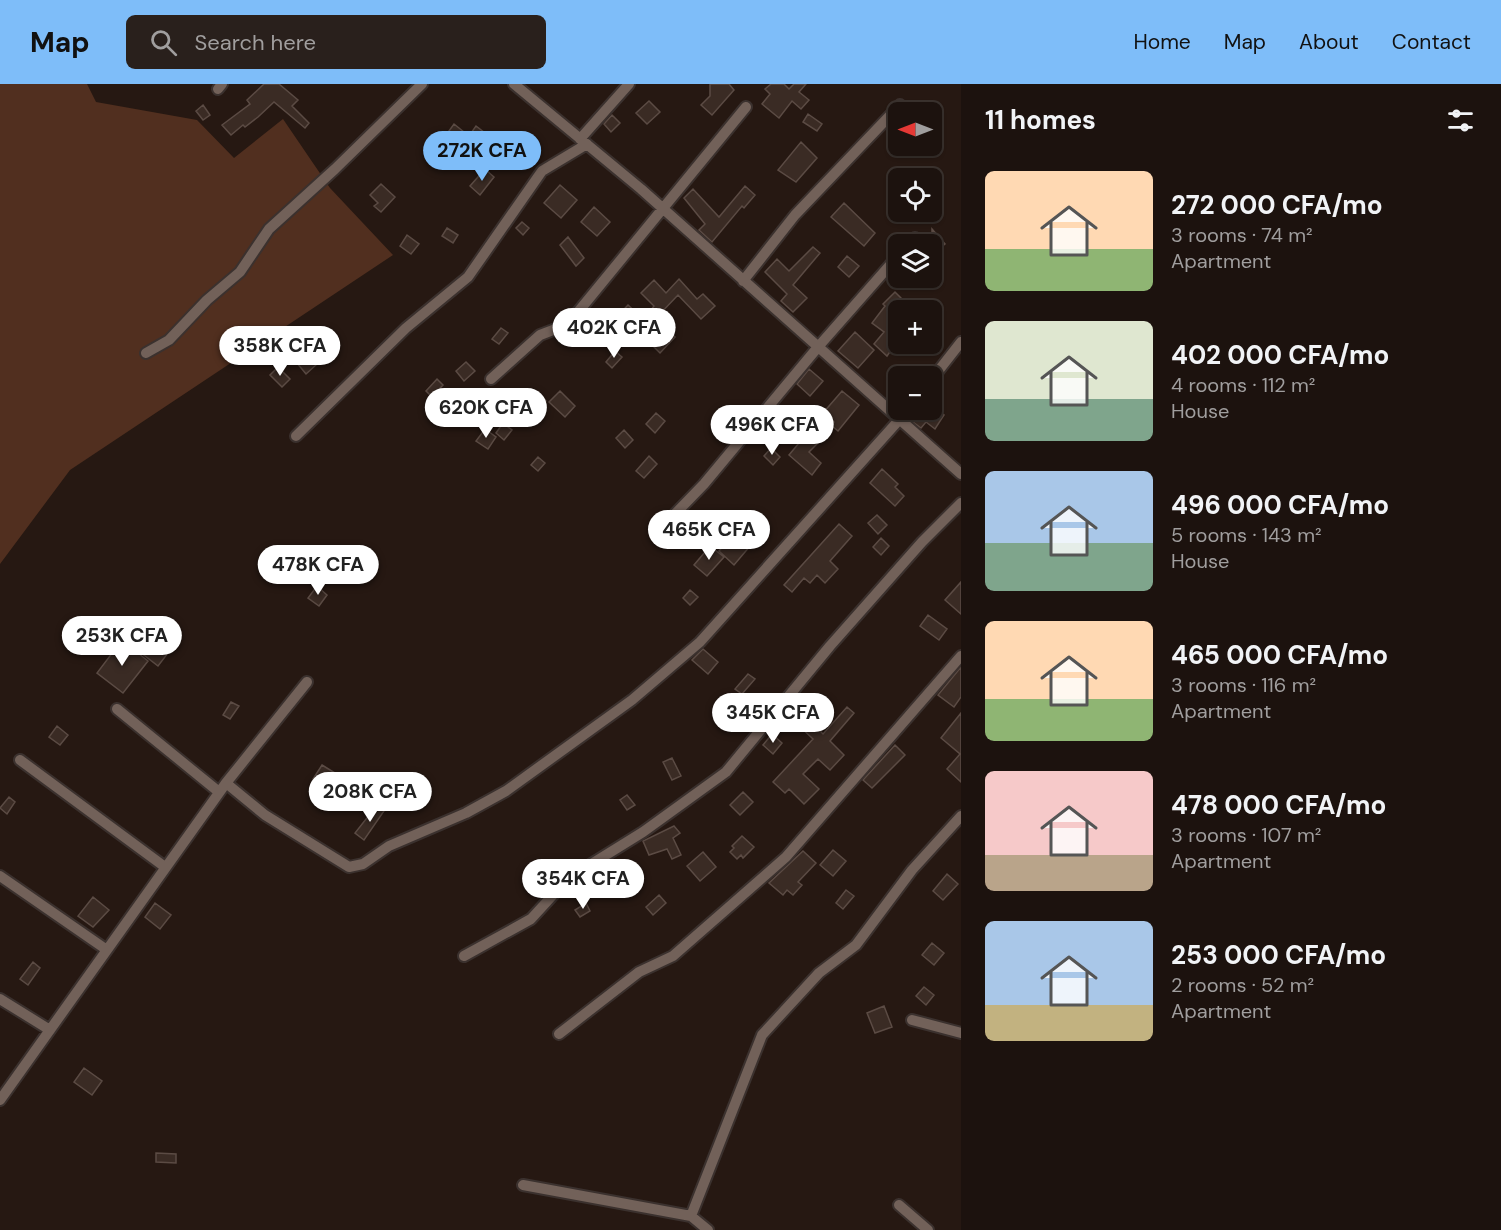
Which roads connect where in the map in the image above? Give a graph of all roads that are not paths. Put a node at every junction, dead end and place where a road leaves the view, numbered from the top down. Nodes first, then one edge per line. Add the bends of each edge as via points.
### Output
1 (422, 84) edge
2 (514, 84) edge
3 (629, 84) edge
4 (746, 107) dead end
5 (888, 118) edge
6 (584, 141) junction
7 (663, 211) junction
8 (888, 267) edge
9 (743, 281) junction
10 (961, 342) edge
11 (818, 347) junction
12 (146, 353) dead end
13 (942, 366) edge
14 (492, 379) dead end
15 (888, 409) edge
16 (900, 420) joint
17 (296, 436) dead end
18 (961, 474) edge
19 (961, 503) edge
20 (674, 515) dead end
21 (961, 656) edge
22 (306, 682) dead end
23 (117, 709) dead end
24 (20, 760) dead end
25 (223, 787) junction
26 (961, 816) edge
27 (165, 867) junction
28 (0, 876) edge
29 (107, 950) junction
30 (464, 956) dead end
31 (0, 999) edge
32 (912, 1020) dead end
33 (50, 1030) junction
34 (961, 1033) edge
35 (559, 1034) dead end
36 (0, 1100) edge
37 (524, 1185) dead end
38 (899, 1205) dead end
39 (691, 1216) junction
40 (708, 1230) edge
41 (928, 1230) edge

1 - 12 street via 269,229 240,272 169,340
2 - 6 street
3 - 6 street
4 - 7 street
5 - 9 street via 795,215
6 - 7 street
6 - 17 street via 542,171 468,277 406,328
7 - 9 street
7 - 14 street via 568,322 540,335
8 - 11 street
9 - 11 street
10 - 13 street
11 - 15 street
11 - 20 street
16 - 18 street
16 - 25 street via 700,642 632,700 506,791 466,813 389,846 363,864 349,867
19 - 30 street via 830,646 726,772 563,884 531,919
21 - 35 street via 786,857 672,956 639,972
22 - 25 street
23 - 25 street
24 - 27 street
25 - 27 street
26 - 39 street via 912,870 856,945 819,973 762,1035
27 - 29 street
28 - 29 street
29 - 33 street
31 - 33 street
32 - 34 street
33 - 36 street
37 - 39 street
38 - 41 street
39 - 40 street

